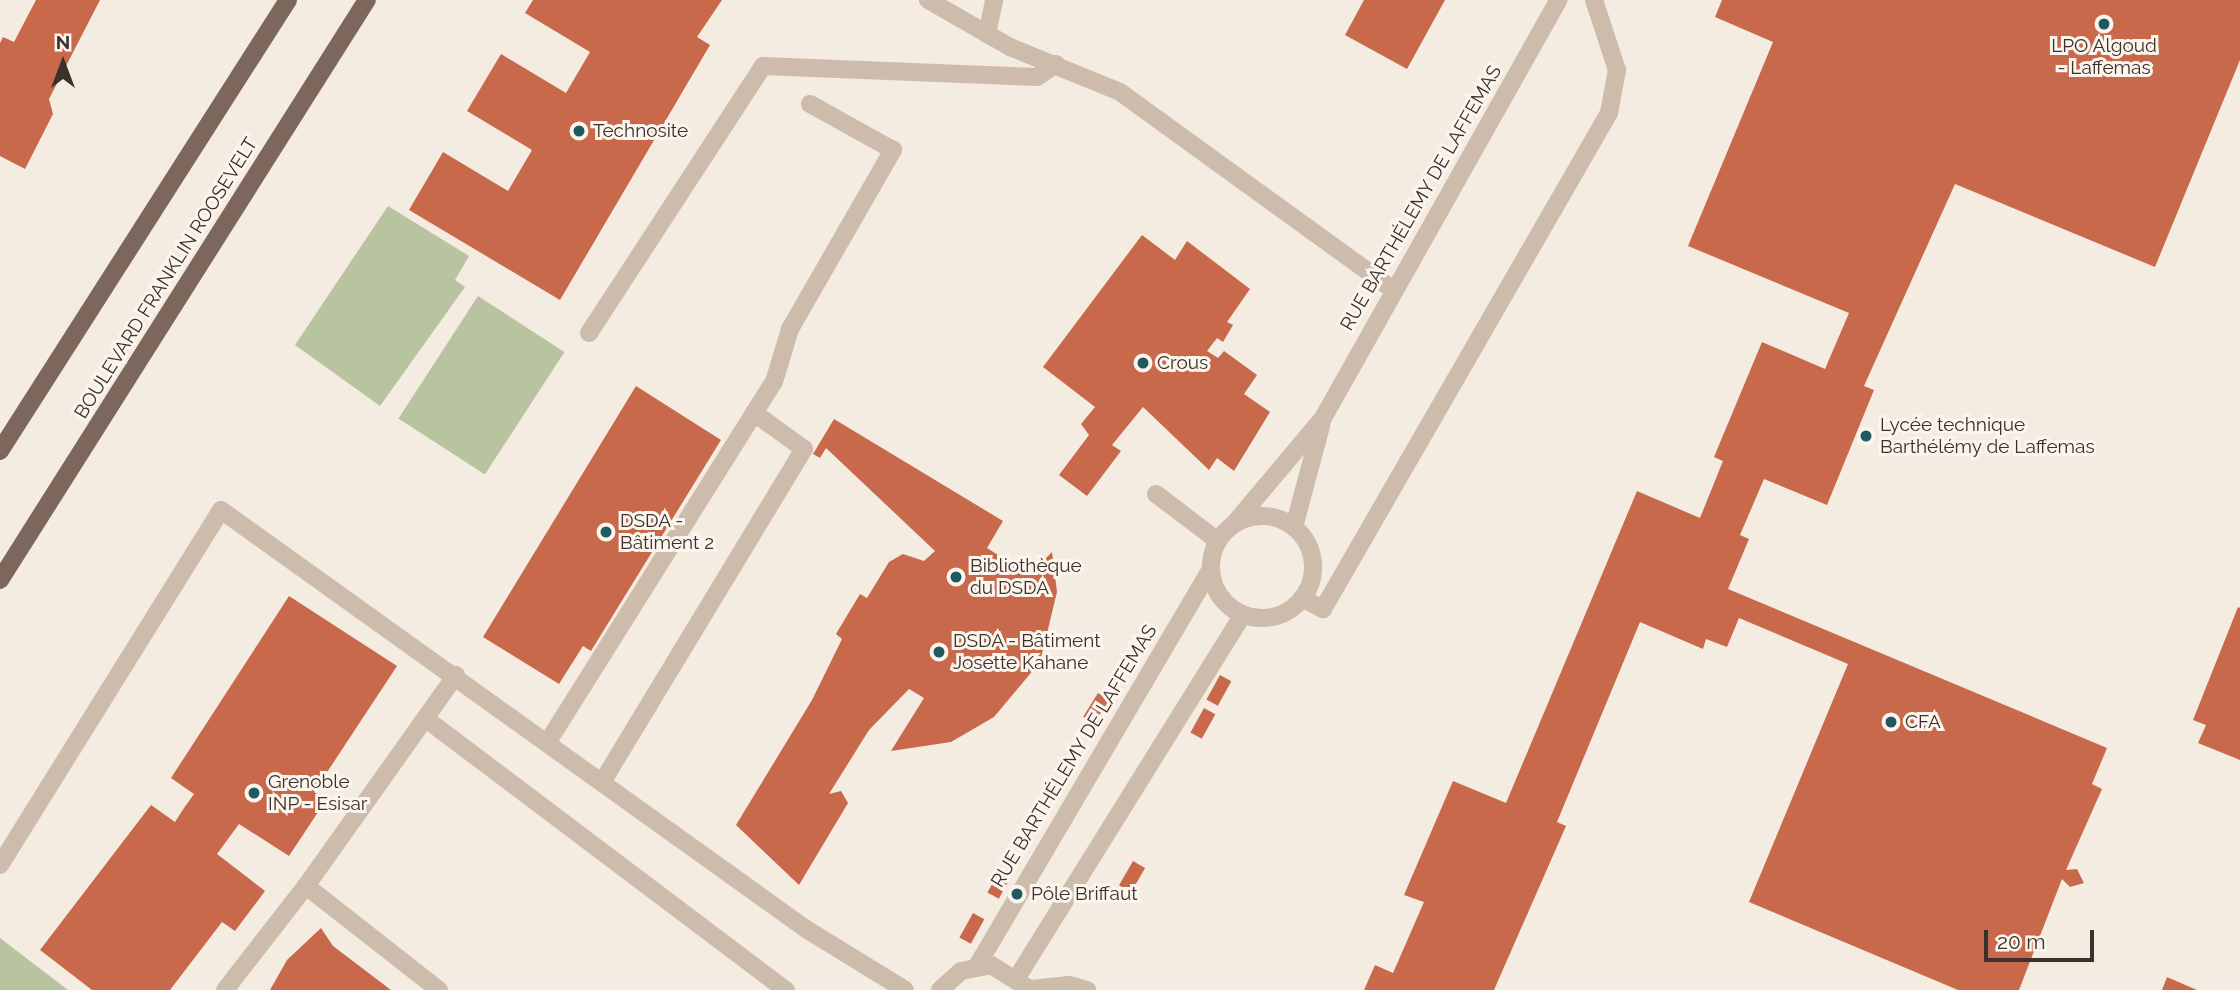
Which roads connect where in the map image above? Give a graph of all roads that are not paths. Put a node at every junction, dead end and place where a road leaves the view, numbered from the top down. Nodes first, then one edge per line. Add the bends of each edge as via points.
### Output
1 (288, 0) edge
2 (368, 0) edge
3 (928, 0) edge
4 (994, 0) edge
5 (1559, 0) edge
6 (1594, 0) edge
7 (988, 34) junction
8 (1056, 64) junction
9 (810, 104) dead end
10 (1392, 289) junction
11 (589, 333) dead end
12 (754, 412) junction
13 (1323, 418) junction
14 (0, 451) edge
15 (1156, 494) dead end
16 (1233, 525) junction
17 (1294, 527) junction
18 (1218, 541) junction
19 (1211, 569) junction
20 (0, 580) edge
21 (1303, 598) junction
22 (1243, 614) junction
23 (456, 674) junction
24 (426, 719) junction
25 (549, 740) junction
26 (604, 779) junction
27 (0, 865) edge
28 (306, 886) junction
29 (977, 966) junction
30 (1027, 985) edge
31 (225, 990) edge
32 (439, 990) edge
33 (786, 990) edge
34 (905, 990) edge
35 (940, 990) edge
36 (1087, 990) edge

1 - 14 main road
2 - 20 main road, BOULEVARD FRANKLIN ROOSEVELT
3 - 7 street
4 - 7 street
5 - 10 street, RUE BARTHÉLEMY DE LAFFEMAS
6 - 21 street via 1617,70 1609,113 1323,609
7 - 8 street
8 - 10 street via 1120,92
8 - 11 street via 1037,77 763,66
9 - 12 street via 893,150 790,330 774,382
10 - 13 street, RUE BARTHÉLEMY DE LAFFEMAS
12 - 25 street
12 - 26 street via 804,449
13 - 16 street, RUE BARTHÉLEMY DE LAFFEMAS
13 - 17 street, RUE BARTHÉLEMY DE LAFFEMAS
15 - 18 street
16 - 17 street via 1270,516
16 - 18 street
17 - 21 street via 1313,561
18 - 19 street
19 - 22 street via 1220,596
19 - 29 street, RUE BARTHÉLEMY DE LAFFEMAS
21 - 22 street via 1282,614
22 - 30 street
23 - 24 street
23 - 25 street
23 - 27 street via 221,510
24 - 28 street
24 - 33 street
25 - 26 street
26 - 34 street via 806,929
28 - 31 street
28 - 32 street
29 - 30 street
29 - 35 street
30 - 36 street

